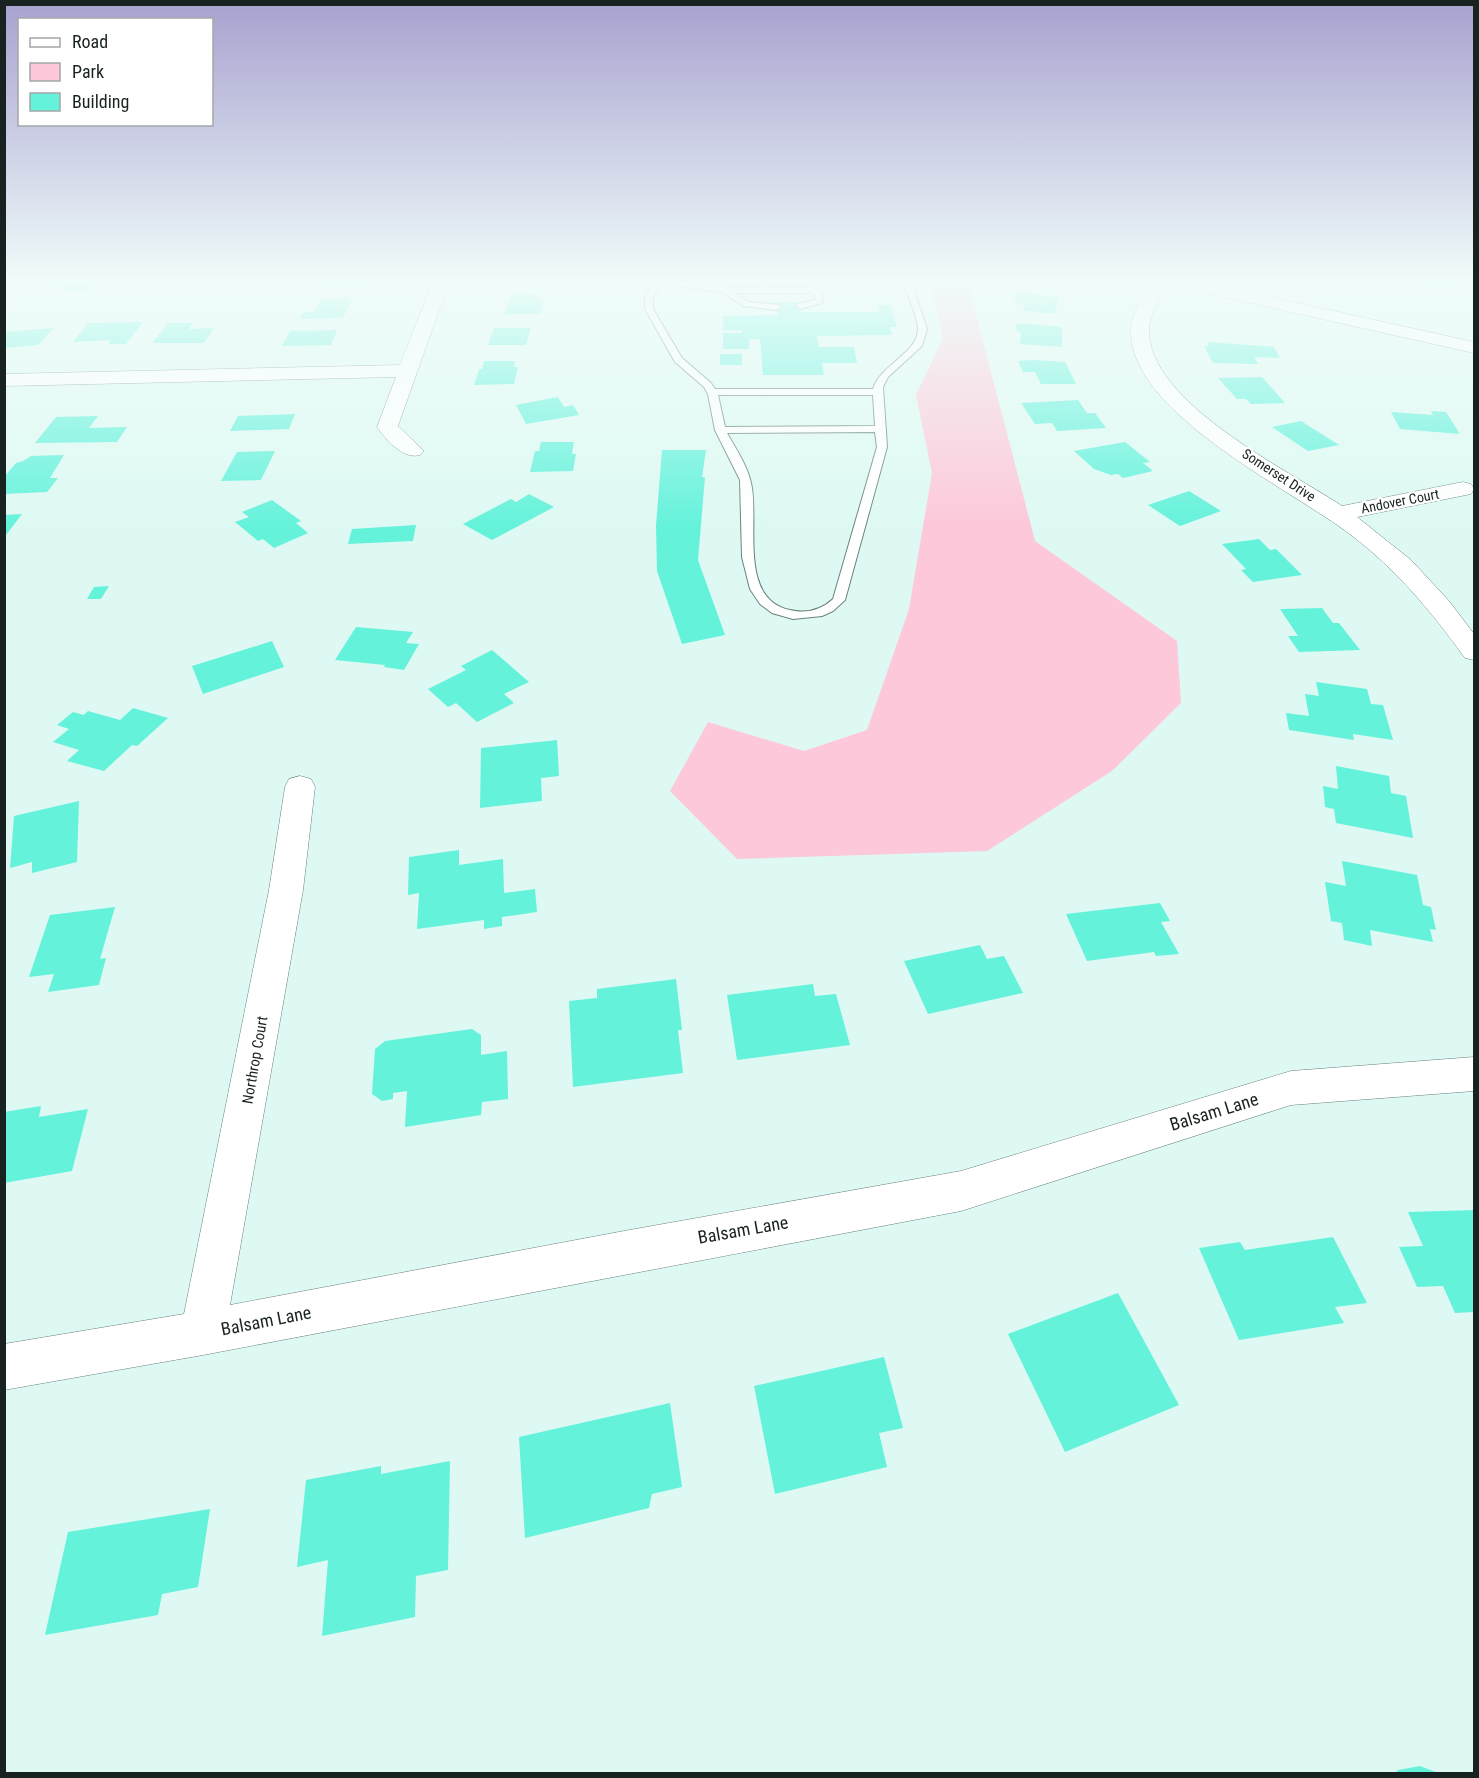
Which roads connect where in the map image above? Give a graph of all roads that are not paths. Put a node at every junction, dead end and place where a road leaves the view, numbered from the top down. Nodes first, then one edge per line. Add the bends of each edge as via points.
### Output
1 (411, 362) edge
2 (680, 362) edge
3 (899, 362) edge
4 (1148, 362) edge
5 (408, 371) junction
6 (25, 379) junction
7 (4, 380) edge
8 (712, 392) junction
9 (877, 392) junction
10 (4, 402) edge
11 (880, 429) junction
12 (720, 430) junction
13 (413, 451) dead end
14 (1463, 489) dead end
15 (1338, 514) junction
16 (1474, 652) edge
17 (300, 787) dead end
18 (1474, 1074) edge
19 (203, 1333) junction
20 (4, 1367) edge

1 - 5 street
2 - 8 lane
3 - 9 lane via 884,376
4 - 15 street, Somerset Drive via 1163,388 1187,413
5 - 6 street
5 - 13 street via 387,427
6 - 7 street
6 - 10 street
8 - 9 lane
8 - 12 lane
9 - 11 lane
11 - 12 lane
11 - 12 lane via 882,447 839,600 828,611 804,616 772,611 753,582 747,543 746,482
14 - 15 street, Andover Court
15 - 16 street, Somerset Drive via 1402,565 1440,605
17 - 19 street, Northrop Court via 286,890
18 - 19 street, Balsam Lane via 1291,1088 960,1191
19 - 20 street, Balsam Lane

